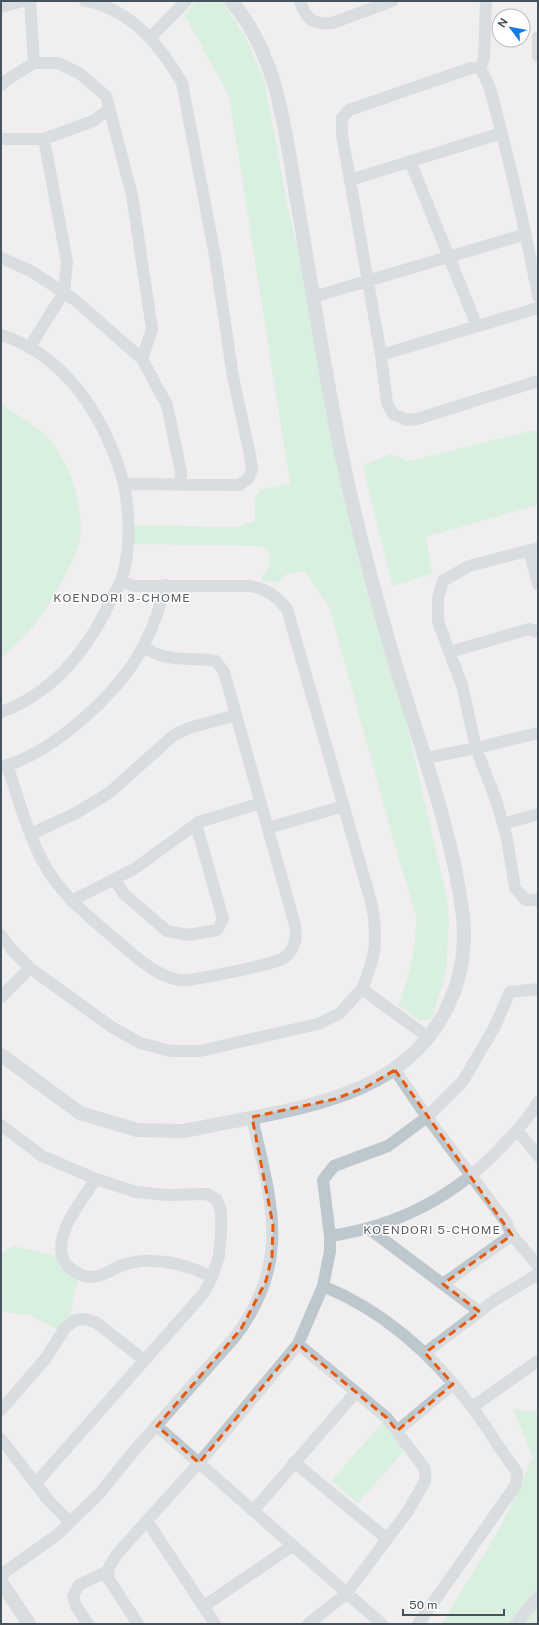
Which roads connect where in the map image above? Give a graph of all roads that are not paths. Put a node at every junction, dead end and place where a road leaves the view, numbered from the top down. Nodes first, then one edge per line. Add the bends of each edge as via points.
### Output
1 (23, 1) edge
2 (30, 1) edge
3 (85, 1) edge
4 (186, 1) edge
5 (231, 1) edge
6 (300, 1) edge
7 (392, 1) edge
8 (486, 1) edge
9 (1, 7) edge
10 (151, 37) junction
11 (538, 37) edge
12 (538, 56) edge
13 (34, 63) junction
14 (480, 68) junction
15 (1, 85) edge
16 (109, 109) junction
17 (502, 133) junction
18 (1, 139) edge
19 (44, 139) junction
20 (410, 161) junction
21 (350, 180) junction
22 (526, 234) junction
23 (449, 257) junction
24 (1, 258) edge
25 (368, 282) junction
26 (64, 292) junction
27 (538, 296) edge
28 (313, 297) junction
29 (538, 308) edge
30 (477, 326) junction
31 (1, 335) edge
32 (29, 348) junction
33 (381, 355) junction
34 (142, 359) junction
35 (538, 381) edge
36 (124, 484) junction
37 (180, 484) junction
38 (534, 549) edge
39 (121, 581) junction
40 (538, 584) edge
41 (165, 585) junction
42 (538, 632) edge
43 (143, 647) junction
44 (450, 652) junction
45 (1, 712) edge
46 (236, 715) junction
47 (538, 733) edge
48 (476, 748) junction
49 (426, 758) junction
50 (4, 766) edge
51 (261, 803) junction
52 (344, 806) junction
53 (538, 814) edge
54 (196, 824) junction
55 (503, 824) junction
56 (268, 828) junction
57 (31, 834) junction
58 (114, 879) junction
59 (538, 900) edge
60 (71, 901) junction
61 (1, 935) edge
62 (30, 968) junction
63 (362, 989) junction
64 (538, 989) edge
65 (1, 997) edge
66 (429, 1038) junction
67 (1, 1055) edge
68 (395, 1070) junction
69 (538, 1102) edge
70 (252, 1117) junction
71 (427, 1117) junction
72 (1, 1125) edge
73 (517, 1130) junction
74 (538, 1156) edge
75 (472, 1176) junction
76 (96, 1179) junction
77 (368, 1228) junction
78 (512, 1235) junction
79 (330, 1236) junction
80 (538, 1266) edge
81 (538, 1274) edge
82 (212, 1277) junction
83 (442, 1284) junction
84 (323, 1286) junction
85 (480, 1312) junction
86 (298, 1344) junction
87 (426, 1353) junction
88 (144, 1360) junction
89 (538, 1361) edge
90 (453, 1384) junction
91 (356, 1392) junction
92 (472, 1407) junction
93 (1, 1410) edge
94 (156, 1426) junction
95 (397, 1431) junction
96 (1, 1439) edge
97 (294, 1462) junction
98 (199, 1463) junction
99 (36, 1484) junction
100 (253, 1511) junction
101 (70, 1522) junction
102 (147, 1522) junction
103 (387, 1540) junction
104 (292, 1546) junction
105 (108, 1571) junction
106 (1, 1575) edge
107 (1, 1582) edge
108 (346, 1594) junction
109 (538, 1597) edge
110 (204, 1606) junction
111 (29, 1624) edge
112 (88, 1624) edge
113 (138, 1624) edge
114 (215, 1624) edge
115 (308, 1624) edge
116 (382, 1624) edge
117 (418, 1624) edge
118 (516, 1624) edge

1 - 9 street
2 - 13 street
3 - 10 street via 123,16
4 - 10 street
5 - 28 street via 241,12 262,47 274,84 289,153
6 - 7 street via 303,12 311,20 322,24 332,23
8 - 14 street via 484,58
10 - 37 street via 182,83 215,256 233,377 252,470 248,479 239,485
11 - 12 street
13 - 15 street
13 - 16 street via 58,63 79,73 106,96
14 - 17 street via 486,77
14 - 21 street via 471,68 349,110 342,118 342,135
16 - 19 street via 93,121
16 - 34 street via 132,195 152,329
17 - 20 street
17 - 22 street
18 - 19 street
19 - 26 street via 67,262
20 - 21 street
20 - 23 street
21 - 25 street
22 - 23 street
22 - 27 street
23 - 25 street
23 - 30 street
24 - 26 street via 31,271
25 - 28 street
25 - 33 street
26 - 32 street
26 - 34 street
28 - 49 street via 332,409 359,530 389,641
29 - 30 street
30 - 33 street
31 - 32 street
32 - 36 street via 50,361 78,388 101,422 115,453
33 - 35 street via 387,404 393,414 407,420
34 - 37 street via 167,405 182,472
36 - 37 street
36 - 39 street via 128,535
38 - 40 street
38 - 44 street via 469,566 443,581 438,598 438,622
39 - 41 street via 134,586
39 - 45 street via 102,621 73,662 38,694
41 - 43 street
41 - 52 street via 250,586 264,589 278,598 287,609
42 - 44 street via 529,629
43 - 46 street via 162,656 216,661 224,672
43 - 50 street via 114,687 83,719 43,748
44 - 48 street via 462,685
46 - 51 street
46 - 57 street via 188,728 174,735 109,792 76,814
47 - 48 street
48 - 49 street
48 - 55 street
49 - 66 street via 455,869 464,921 463,960 452,998
50 - 57 street
51 - 54 street
51 - 56 street
52 - 56 street
52 - 63 street via 376,928 376,948
53 - 55 street
54 - 58 street via 145,861
54 - 58 street via 223,919 216,930 188,935 167,931 124,894
55 - 59 street via 515,888 526,900
56 - 60 street via 296,934 294,945 288,954 278,961 190,980 171,979 147,966
57 - 60 street via 44,864
58 - 60 street
61 - 62 street
62 - 63 street via 110,1026 140,1043 171,1051 200,1051 318,1024 340,1013
62 - 65 street
63 - 66 street
64 - 71 street via 510,992 494,1028 463,1081
66 - 68 street
67 - 70 street via 80,1112 137,1130 182,1131
68 - 70 street via 366,1087 335,1099
68 - 71 street
69 - 73 street
70 - 94 street via 273,1225 272,1256 266,1281 241,1328
71 - 75 street
71 - 79 street via 388,1146 334,1166 323,1180
72 - 76 street via 42,1156
73 - 74 street
73 - 75 street
75 - 77 street via 435,1201 398,1219
75 - 78 street via 506,1222
76 - 82 street via 136,1192 167,1195 208,1194 217,1200 221,1211 221,1232 219,1256
76 - 82 street via 65,1228 62,1254 66,1264 74,1272 90,1278 106,1274 120,1266 151,1260 183,1266
77 - 79 street
77 - 83 street
78 - 80 street
78 - 83 street
79 - 84 street via 330,1251
81 - 85 street
82 - 88 street via 204,1293
83 - 85 street
84 - 86 street
84 - 87 street via 379,1315
85 - 87 street
86 - 91 street
86 - 98 street
87 - 90 street
88 - 93 street via 97,1323 85,1319 75,1320 65,1328 46,1358
88 - 99 street
89 - 92 street
90 - 92 street
90 - 95 street
91 - 95 street via 387,1418
91 - 97 street
92 - 117 street via 517,1472 516,1484
94 - 98 street
94 - 101 street via 100,1493
95 - 103 street via 425,1469 425,1481
96 - 99 street
97 - 100 street
97 - 103 street
98 - 100 street
98 - 102 street
99 - 101 street
100 - 104 street
101 - 106 street via 57,1535
102 - 105 street via 117,1554
102 - 110 street
103 - 108 street
104 - 108 street
104 - 110 street
105 - 112 street via 79,1584 73,1596 76,1606
105 - 113 street via 108,1578
107 - 111 street
108 - 115 street
108 - 116 street
109 - 118 street
110 - 114 street

